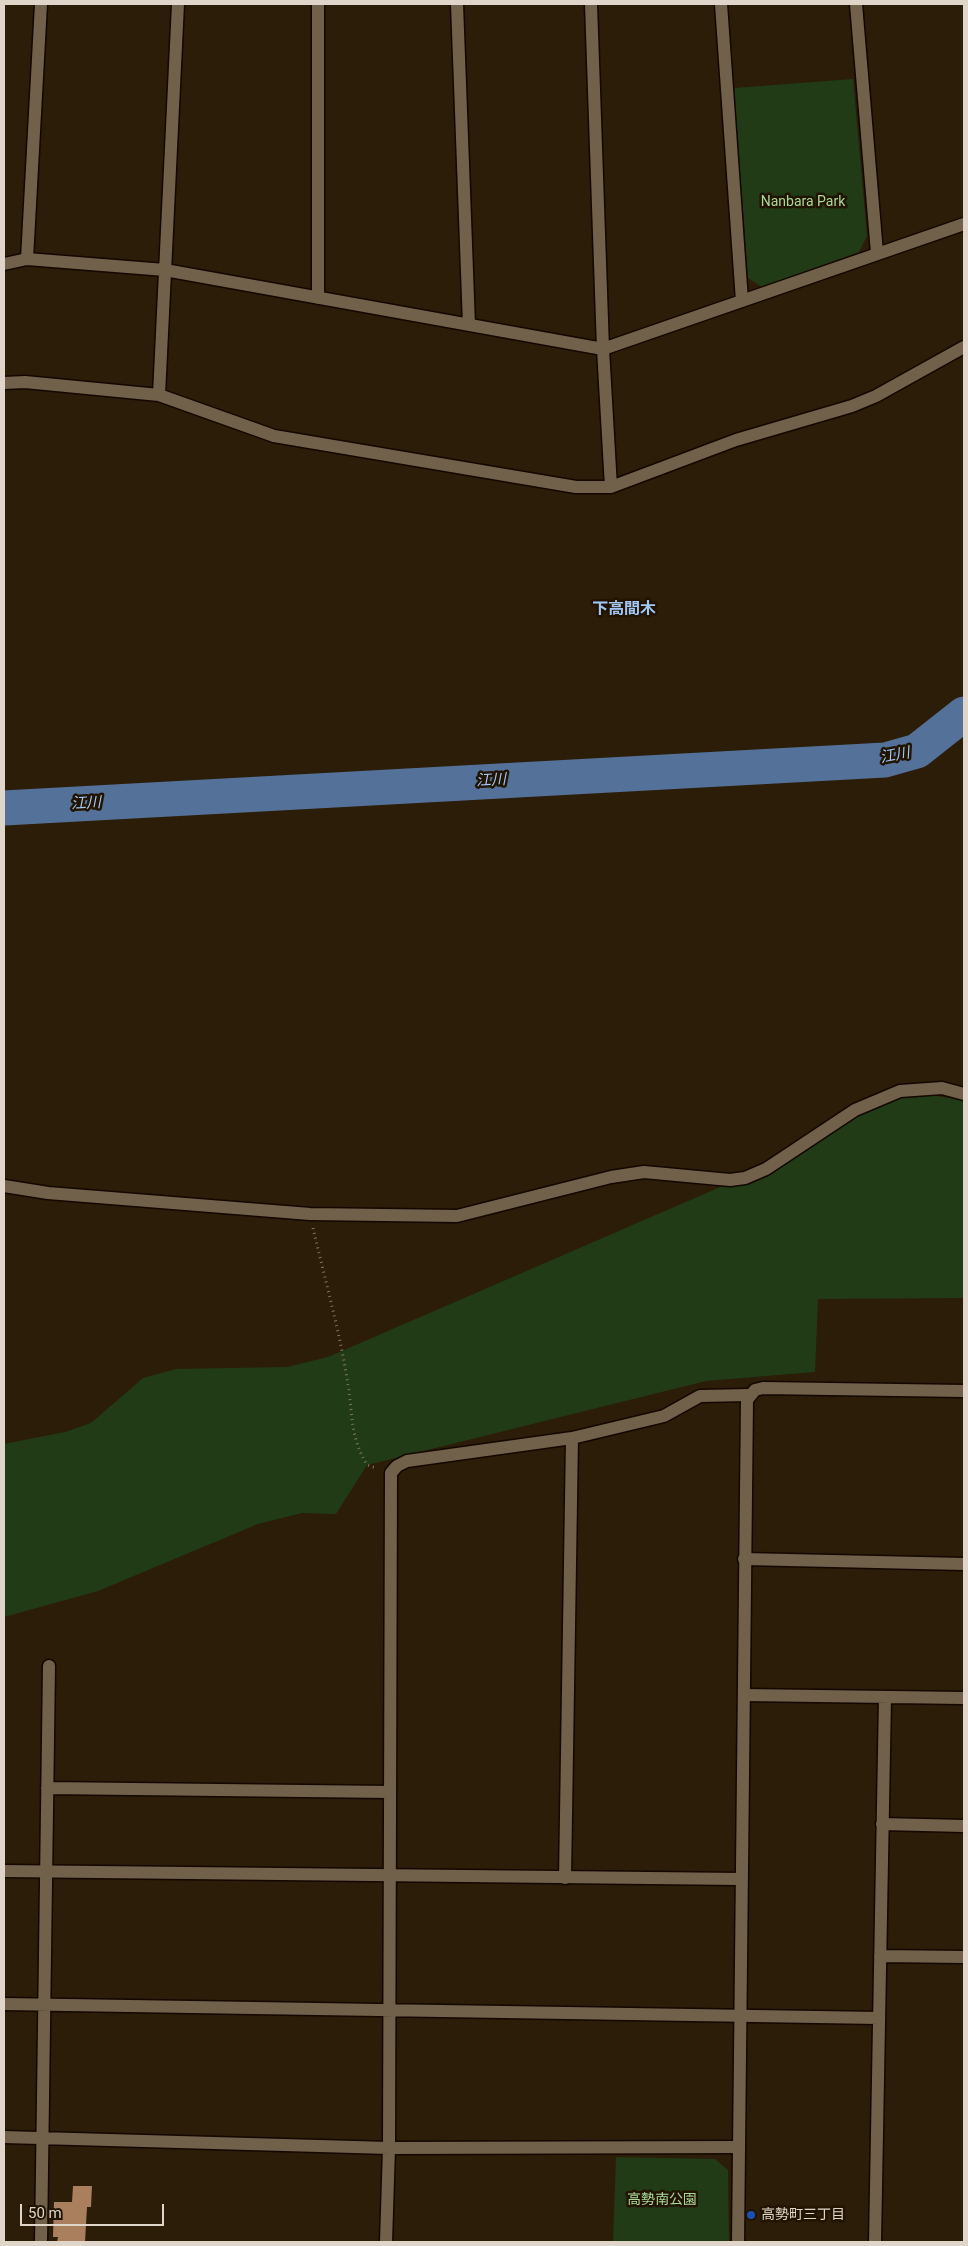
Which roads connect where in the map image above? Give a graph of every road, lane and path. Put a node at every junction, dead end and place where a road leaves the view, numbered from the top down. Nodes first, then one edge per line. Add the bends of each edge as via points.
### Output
1 (41, 4) edge
2 (178, 4) edge
3 (318, 4) edge
4 (457, 4) edge
5 (590, 4) edge
6 (721, 4) edge
7 (856, 4) edge
8 (964, 224) edge
9 (877, 254) junction
10 (27, 259) junction
11 (4, 264) edge
12 (165, 270) junction
13 (318, 298) junction
14 (742, 301) junction
15 (469, 325) junction
16 (964, 347) edge
17 (603, 349) junction
18 (4, 383) edge
19 (159, 395) junction
20 (612, 487) junction
21 (964, 1094) edge
22 (4, 1186) edge
23 (310, 1214) junction
24 (964, 1391) edge
25 (749, 1395) junction
26 (572, 1438) junction
27 (391, 1473) junction
28 (744, 1559) junction
29 (964, 1564) edge
30 (49, 1666) dead end
31 (744, 1695) junction
32 (885, 1697) junction
33 (964, 1698) edge
34 (47, 1788) junction
35 (390, 1792) junction
36 (882, 1824) junction
37 (964, 1826) edge
38 (4, 1870) edge
39 (45, 1871) junction
40 (390, 1876) junction
41 (565, 1878) junction
42 (741, 1880) junction
43 (880, 1956) junction
44 (964, 1958) edge
45 (4, 2004) edge
46 (43, 2004) junction
47 (389, 2010) junction
48 (742, 2016) junction
49 (879, 2018) junction
50 (4, 2137) edge
51 (41, 2137) junction
52 (739, 2147) junction
53 (388, 2148) junction
54 (40, 2242) edge
55 (386, 2242) edge
56 (738, 2242) edge
57 (875, 2242) edge

1 - 10 street
2 - 12 street
3 - 13 street
4 - 15 street
5 - 17 street
6 - 14 street
7 - 9 street
8 - 9 street
9 - 14 street
10 - 11 street
10 - 12 street
12 - 13 street
12 - 19 street
13 - 15 street
14 - 17 street
15 - 17 street
16 - 20 street via 852,406 736,440
17 - 20 street
18 - 19 street via 25,382
19 - 20 street via 274,436 576,487
21 - 23 street via 942,1088 900,1091 855,1110 766,1169 744,1178 730,1180 644,1172 611,1177 457,1216
22 - 23 street via 48,1193
23 - 27 path via 348,1385 349,1412 359,1451 367,1465
24 - 25 street via 763,1388
25 - 26 street via 700,1396 664,1416
25 - 28 street via 746,1407
26 - 27 street via 407,1461
26 - 41 street
27 - 35 street
28 - 29 street
28 - 31 street
30 - 34 street
31 - 32 street
31 - 42 street
32 - 33 street
32 - 36 street
34 - 35 street
34 - 39 street
35 - 40 street
36 - 37 street
36 - 43 street
38 - 39 street
39 - 40 street
39 - 46 street
40 - 41 street
40 - 47 street
41 - 42 street
42 - 48 street
43 - 44 street
43 - 49 street
45 - 46 street
46 - 47 street
46 - 51 street
47 - 48 street
47 - 53 street
48 - 49 street
48 - 52 street
49 - 57 street
50 - 51 street
51 - 53 street
51 - 54 street
52 - 53 street
52 - 56 street
53 - 55 street

